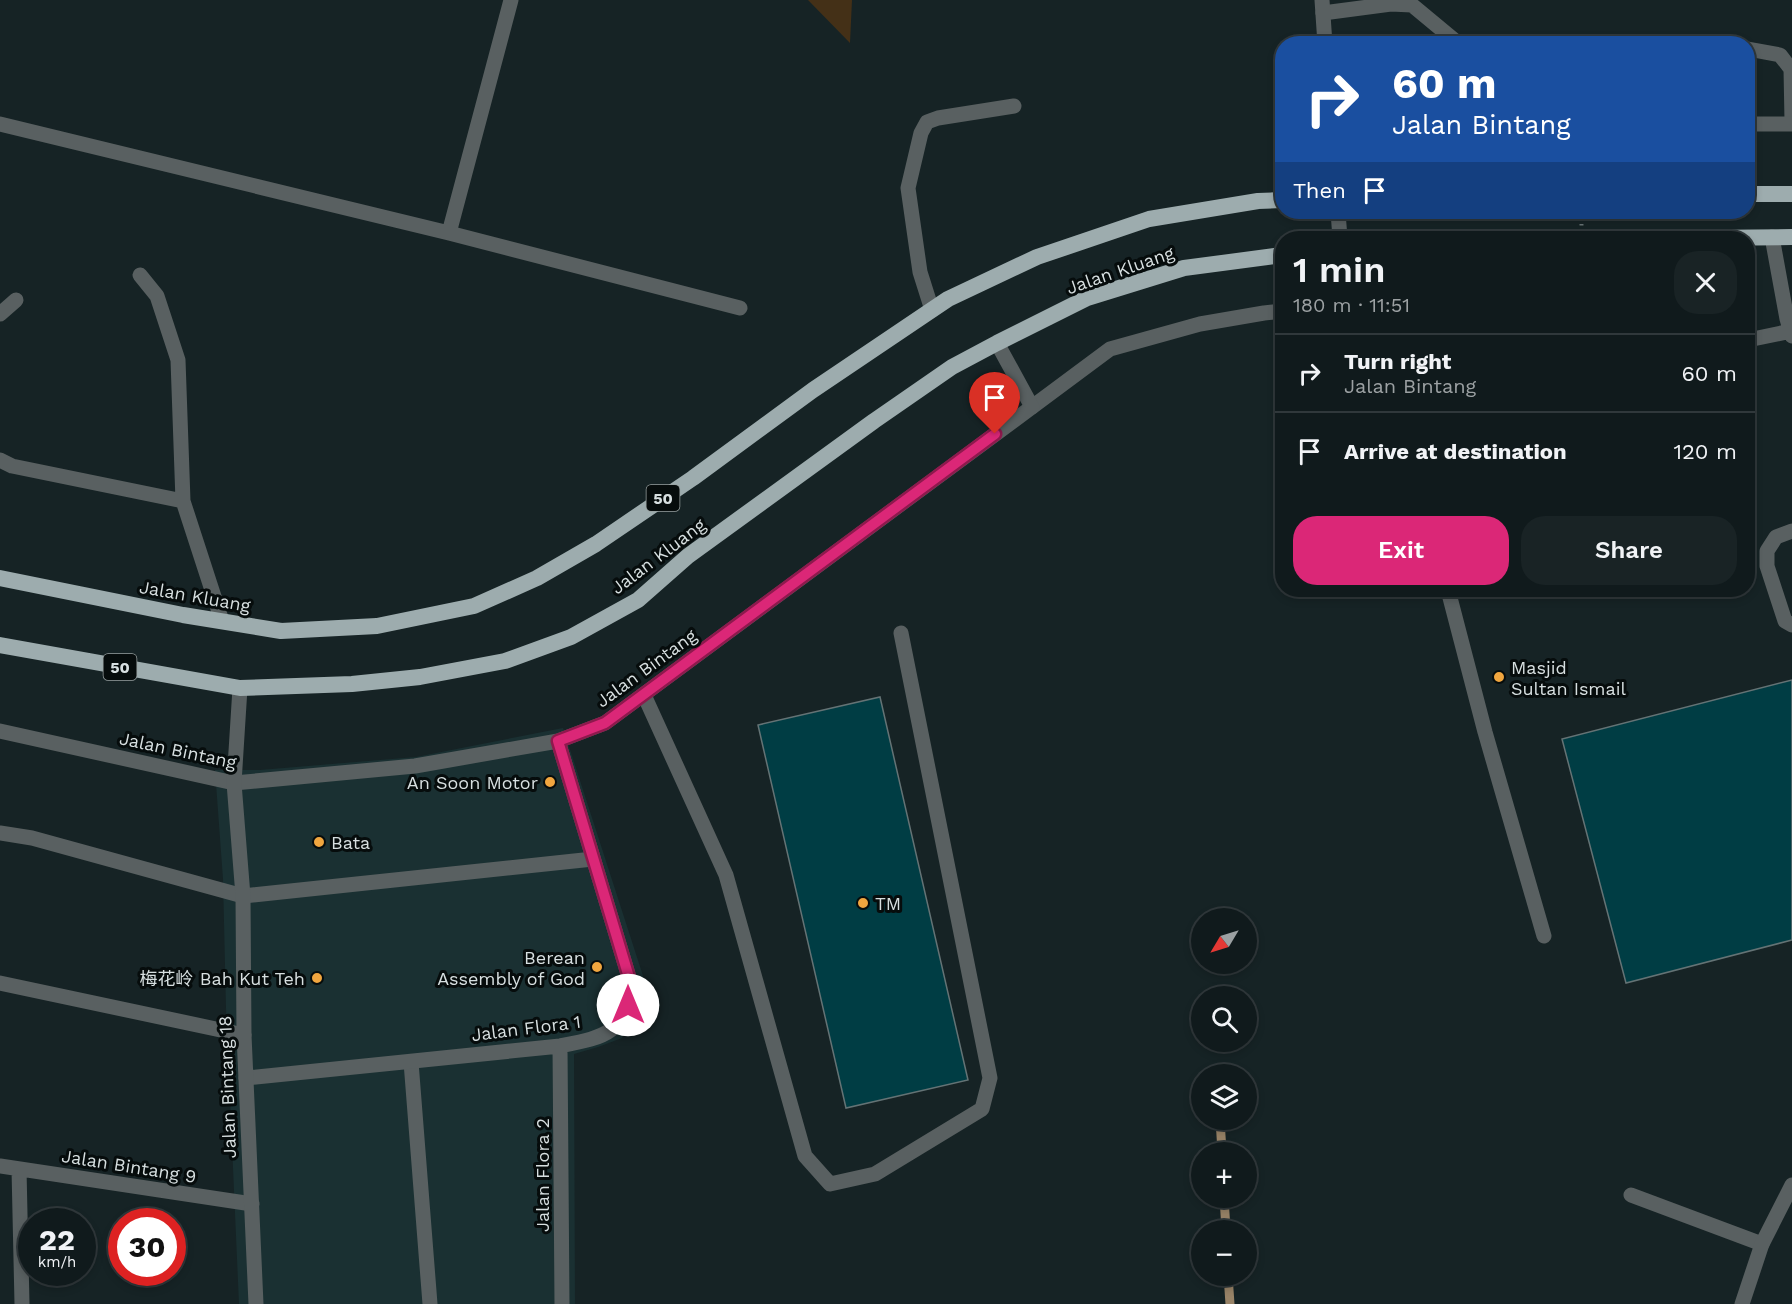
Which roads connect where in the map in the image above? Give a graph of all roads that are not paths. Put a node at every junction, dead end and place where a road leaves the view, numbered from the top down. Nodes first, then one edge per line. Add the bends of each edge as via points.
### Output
1 (511, 0) edge
2 (1322, 6) edge
3 (1324, 36) edge
4 (1450, 36) edge
5 (1755, 50) edge
6 (1014, 106) dead end
7 (1792, 123) edge
8 (0, 124) edge
9 (1755, 124) edge
10 (1792, 194) edge
11 (1755, 195) edge
12 (1275, 200) edge
13 (449, 233) junction
14 (1755, 237) edge
15 (1772, 237) junction
16 (1792, 237) edge
17 (1275, 256) edge
18 (140, 275) dead end
19 (16, 300) dead end
20 (740, 308) dead end
21 (932, 310) junction
22 (1275, 311) edge
23 (0, 314) edge
24 (1791, 333) edge
25 (1755, 339) edge
26 (998, 343) junction
27 (1032, 407) junction
28 (0, 460) edge
29 (183, 501) junction
30 (1792, 531) edge
31 (0, 578) edge
32 (1450, 597) edge
33 (222, 621) junction
34 (1792, 625) edge
35 (901, 633) dead end
36 (0, 645) edge
37 (240, 688) junction
38 (644, 695) junction
39 (0, 731) edge
40 (558, 741) junction
41 (234, 783) junction
42 (0, 833) edge
43 (593, 859) junction
44 (243, 896) junction
45 (1544, 936) dead end
46 (0, 983) edge
47 (244, 1035) junction
48 (560, 1046) junction
49 (411, 1062) junction
50 (246, 1078) junction
51 (0, 1166) edge
52 (19, 1169) junction
53 (1792, 1185) edge
54 (1631, 1195) dead end
55 (252, 1204) junction
56 (1762, 1244) junction
57 (22, 1304) edge
58 (256, 1304) edge
59 (430, 1304) edge
60 (562, 1304) edge
61 (1742, 1304) edge

1 - 13 street
2 - 3 street
2 - 4 street via 1412,5
5 - 7 street via 1780,55 1791,69
6 - 21 street via 938,118 927,122 921,133 908,188 920,272
7 - 9 street
8 - 13 street
10 - 11 highway
12 - 21 highway, Jalan Kluang / 50 via 1149,219 1037,257
13 - 20 street
14 - 15 highway
15 - 16 highway
15 - 24 street
17 - 26 highway, Jalan Kluang / 50 via 1184,268 1088,298
18 - 29 street via 157,296 178,360
19 - 23 street
21 - 33 highway, Jalan Kluang / 50 via 597,544 537,578 474,606 377,626 281,631
22 - 27 street, Jalan Bintang via 1200,324 1110,349
24 - 25 street
26 - 27 street
26 - 37 highway, Jalan Kluang / 50 via 952,367 874,421 688,556 638,600 572,637 505,661 420,677
27 - 38 street, Jalan Bintang
28 - 29 street via 12,466
29 - 33 street
30 - 34 street via 1776,537 1767,551 1767,566 1785,621
31 - 33 highway, Jalan Kluang / 50
32 - 45 street
35 - 38 street via 990,1078 982,1109 875,1174 830,1184 805,1156 726,875
36 - 37 highway, Jalan Kluang / 50
37 - 41 street, Jalan Bintang 18
38 - 40 street, Jalan Bintang via 605,723
39 - 41 street, Jalan Bintang
40 - 41 street, Jalan Bintang via 415,766
40 - 43 street, Jalan Flora 1
41 - 44 street, Jalan Bintang 18
42 - 44 street via 32,838
43 - 44 street
43 - 48 street, Jalan Flora 1 via 631,984 628,1005 615,1027 594,1039
44 - 47 street, Jalan Bintang 18
46 - 47 street
47 - 50 street, Jalan Bintang 18
48 - 49 street, Jalan Flora 1
48 - 60 street, Jalan Flora 2
49 - 50 street, Jalan Flora 1
49 - 59 street
50 - 55 street, Jalan Bintang 18
51 - 52 street, Jalan Bintang 9
52 - 55 street, Jalan Bintang 9
52 - 57 street
53 - 56 street
54 - 56 street
55 - 58 street, Jalan Bintang 18
56 - 61 street

